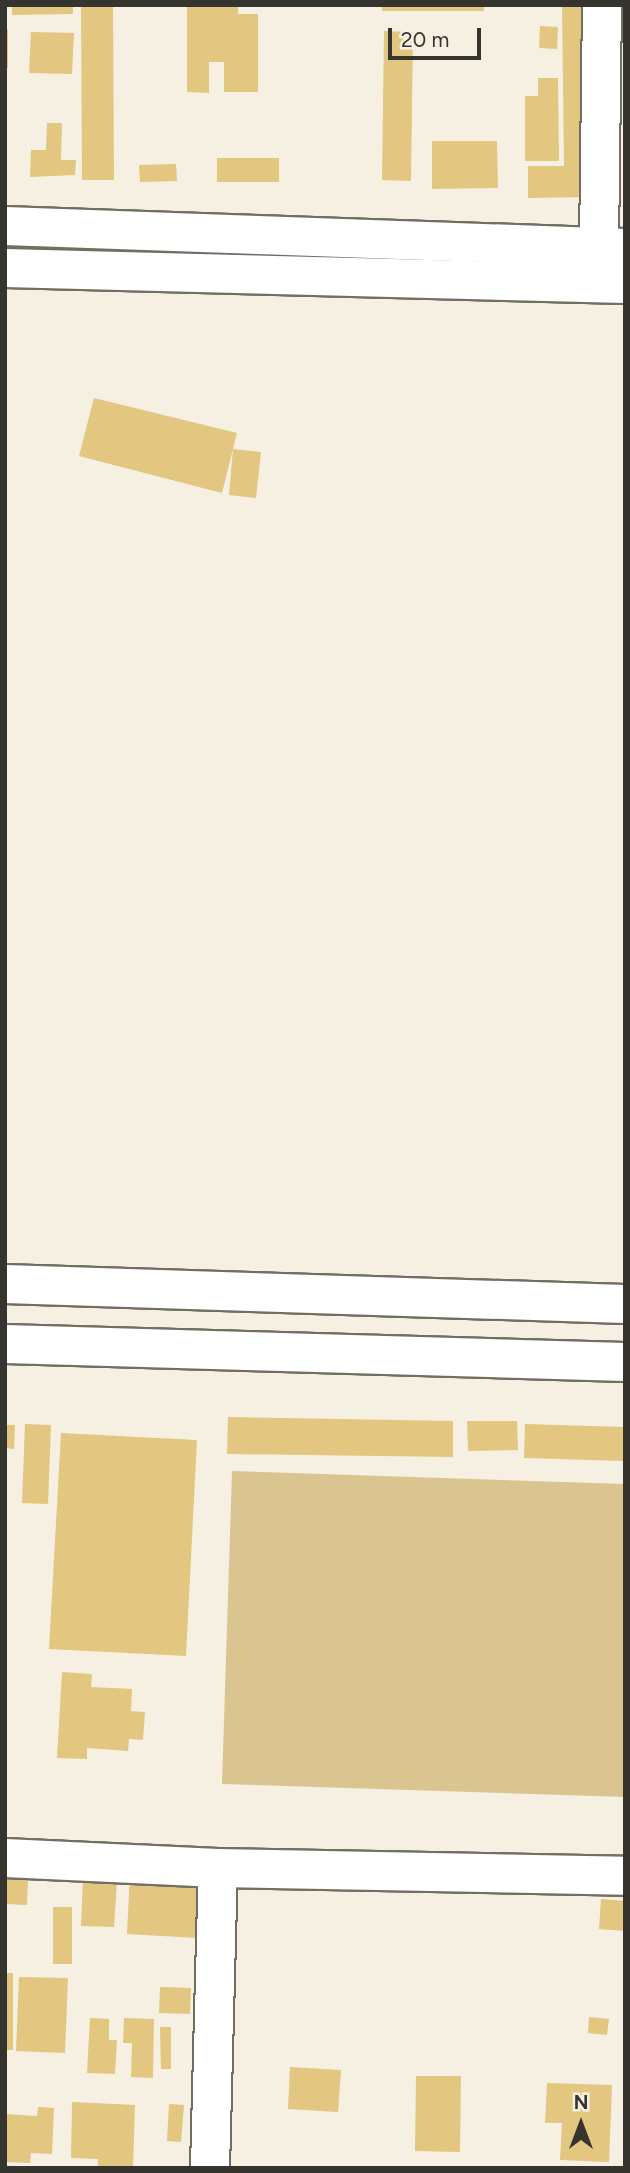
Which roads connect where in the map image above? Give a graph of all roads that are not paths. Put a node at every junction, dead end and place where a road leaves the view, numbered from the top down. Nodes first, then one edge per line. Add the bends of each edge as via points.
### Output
1 (602, 5) edge
2 (5, 226) edge
3 (420, 240) junction
4 (612, 247) edge
5 (5, 268) edge
6 (418, 279) junction
7 (625, 284) edge
8 (5, 1284) edge
9 (625, 1304) edge
10 (5, 1344) edge
11 (625, 1362) edge
12 (5, 1858) edge
13 (218, 1868) junction
14 (625, 1876) edge
15 (210, 2168) edge

1 - 4 street
2 - 3 street
3 - 4 street
3 - 6 street
5 - 6 street
6 - 7 street
8 - 9 street
10 - 11 street
12 - 13 street
13 - 14 street
13 - 15 street

